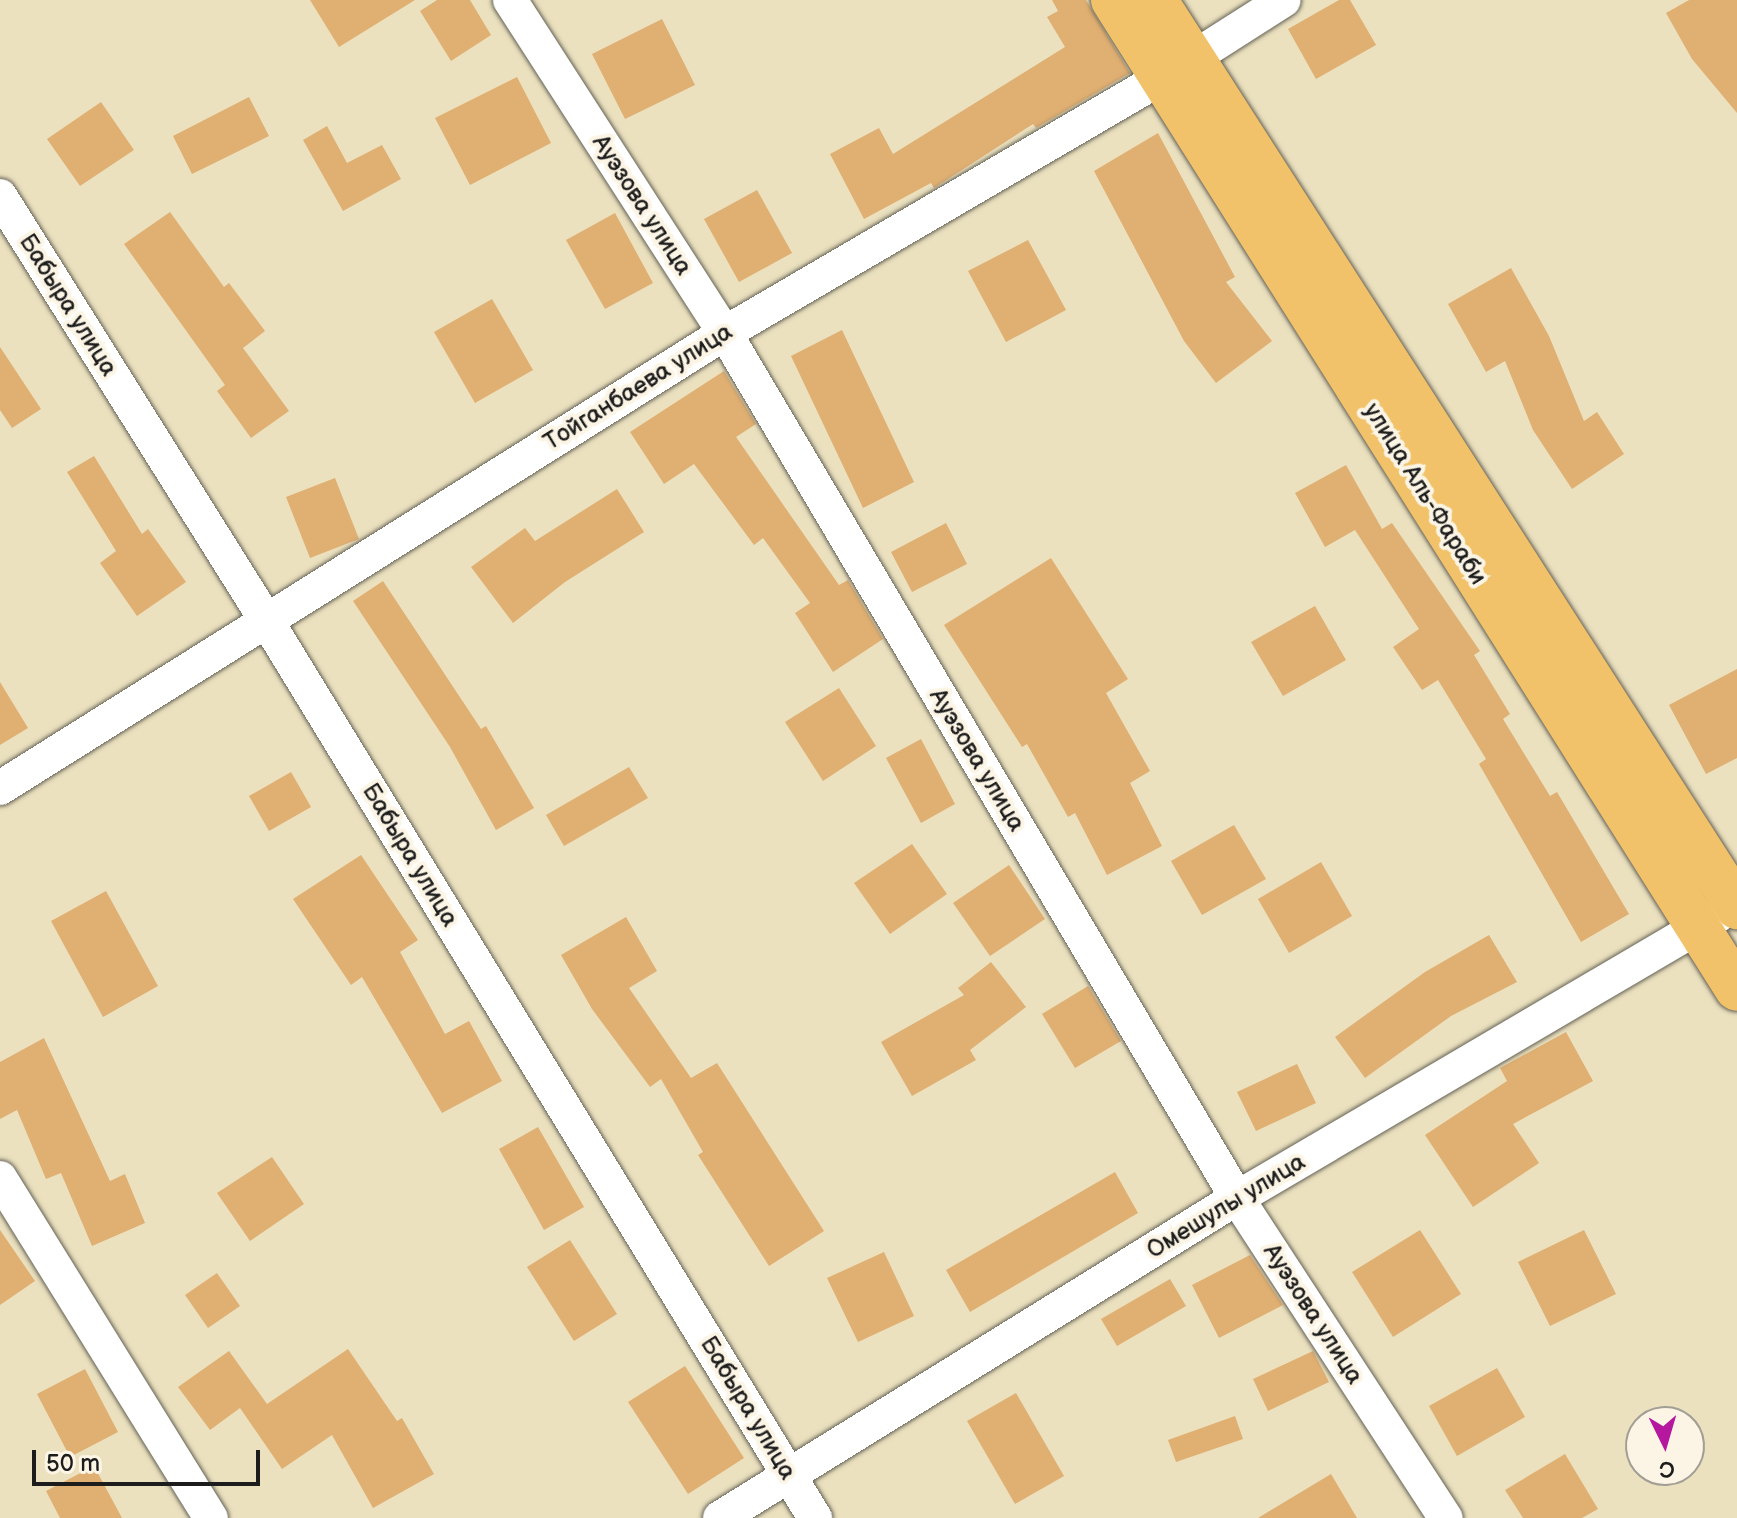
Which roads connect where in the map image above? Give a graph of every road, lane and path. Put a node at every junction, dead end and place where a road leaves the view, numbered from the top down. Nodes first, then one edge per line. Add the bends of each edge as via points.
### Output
1 (510, 0) edge
2 (1113, 0) edge
3 (1155, 0) edge
4 (1284, 0) edge
5 (1177, 67) junction
6 (0, 196) edge
7 (725, 333) junction
8 (265, 618) junction
9 (0, 788) edge
10 (1736, 904) edge
11 (1699, 930) junction
12 (1737, 989) edge
13 (0, 1178) edge
14 (1237, 1198) junction
15 (788, 1475) junction
16 (211, 1518) edge
17 (720, 1518) edge
18 (815, 1518) edge
19 (1446, 1518) edge

1 - 7 street, Ауэзова улица
2 - 5 main road, улица Аль-Фараби
3 - 5 main road, улица Аль-Фараби
4 - 5 street, Тойганбаева улица
5 - 7 street, Тойганбаева улица
5 - 10 main road, улица Аль-Фараби
5 - 11 main road, улица Аль-Фараби
6 - 8 street, Бабыра улица
7 - 8 street, Тойганбаева улица
7 - 14 street, Ауэзова улица
8 - 9 street, Тойганбаева улица
8 - 15 street, Бабыра улица
10 - 11 street, Омешулы улица
11 - 12 main road, улица Аль-Фараби
11 - 14 street, Омешулы улица
13 - 16 street
14 - 15 street, Омешулы улица
14 - 19 street, Ауэзова улица
15 - 17 street, Омешулы улица
15 - 18 street, Бабыра улица

